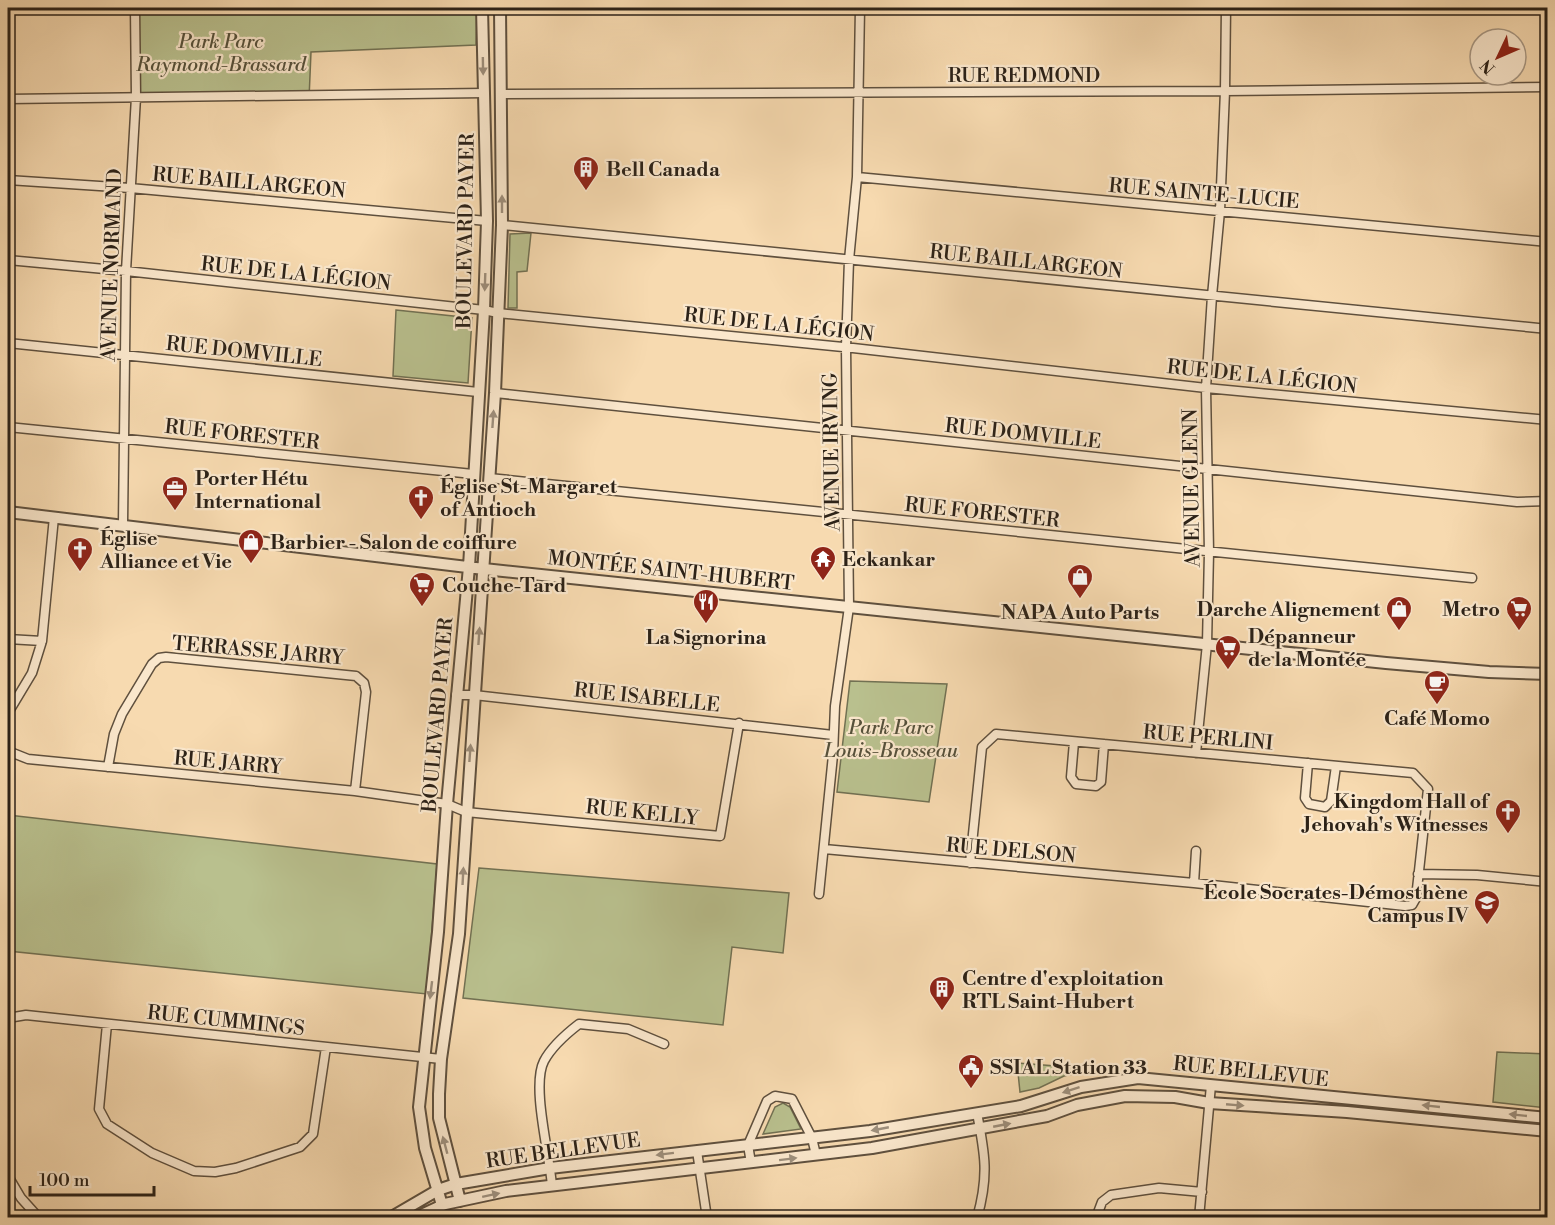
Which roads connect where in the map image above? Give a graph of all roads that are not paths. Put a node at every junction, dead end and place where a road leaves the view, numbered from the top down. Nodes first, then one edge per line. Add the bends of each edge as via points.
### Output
1 (135, 8) edge
2 (482, 8) edge
3 (500, 8) edge
4 (860, 8) edge
5 (1226, 8) edge
6 (1548, 87) edge
7 (1225, 91) junction
8 (484, 93) junction
9 (858, 93) junction
10 (501, 94) junction
11 (136, 98) junction
12 (8, 99) edge
13 (857, 177) junction
14 (8, 180) edge
15 (130, 188) junction
16 (1220, 211) junction
17 (487, 221) junction
18 (502, 225) junction
19 (1548, 242) edge
20 (8, 260) edge
21 (849, 260) junction
22 (126, 271) junction
23 (1212, 296) junction
24 (484, 310) junction
25 (498, 313) junction
26 (1548, 329) edge
27 (8, 343) edge
28 (846, 347) junction
29 (123, 355) junction
30 (1206, 388) junction
31 (478, 392) junction
32 (495, 393) junction
33 (1548, 420) edge
34 (8, 427) edge
35 (848, 432) junction
36 (124, 439) junction
37 (1208, 468) junction
38 (473, 474) junction
39 (489, 478) junction
40 (1548, 501) edge
41 (8, 512) edge
42 (848, 514) junction
43 (54, 517) junction
44 (123, 524) junction
45 (1209, 552) junction
46 (469, 567) junction
47 (484, 569) junction
48 (1472, 578) dead end
49 (849, 606) junction
50 (8, 639) edge
51 (42, 641) junction
52 (1208, 644) junction
53 (1548, 674) edge
54 (456, 695) junction
55 (474, 695) junction
56 (8, 713) edge
57 (739, 723) junction
58 (834, 735) junction
59 (1074, 742) junction
60 (1104, 744) junction
61 (8, 751) edge
62 (1196, 753) junction
63 (1308, 763) junction
64 (1336, 766) junction
65 (108, 768) junction
66 (356, 791) junction
67 (447, 804) junction
68 (466, 812) junction
69 (824, 849) junction
70 (1196, 850) dead end
71 (970, 863) junction
72 (1418, 874) junction
73 (1548, 882) edge
74 (1194, 883) junction
75 (819, 894) dead end
76 (8, 1018) edge
77 (107, 1024) junction
78 (664, 1044) dead end
79 (326, 1047) junction
80 (423, 1057) junction
81 (441, 1059) junction
82 (1211, 1085) junction
83 (1209, 1103) junction
84 (977, 1113) junction
85 (1548, 1118) edge
86 (980, 1129) junction
87 (1548, 1131) edge
88 (812, 1138) junction
89 (748, 1145) junction
90 (697, 1151) junction
91 (816, 1155) junction
92 (751, 1163) junction
93 (550, 1168) junction
94 (700, 1170) junction
95 (8, 1176) edge
96 (456, 1184) junction
97 (552, 1186) junction
98 (438, 1190) junction
99 (1202, 1192) junction
100 (460, 1201) junction
101 (442, 1205) junction
102 (39, 1218) edge
103 (390, 1218) edge
104 (415, 1218) edge
105 (707, 1218) edge
106 (977, 1218) edge
107 (1096, 1218) edge
108 (1199, 1218) edge

1 - 11 street, AVENUE NORMAND
2 -> 8 street, BOULEVARD PAYER
3 - 10 street, BOULEVARD PAYER
4 - 9 street, AVENUE IRVING
5 - 7 street, AVENUE GLENN
6 - 7 street, RUE REDMOND
7 - 9 street, RUE REDMOND
7 - 16 street, AVENUE GLENN
8 - 11 street
8 - 17 street, BOULEVARD PAYER
9 - 10 street, RUE REDMOND
9 - 13 street, AVENUE IRVING
18 -> 10 street, BOULEVARD PAYER
11 - 12 street
11 - 15 street, AVENUE NORMAND
13 - 16 street, RUE SAINTE-LUCIE
13 - 21 street, AVENUE IRVING
14 - 15 street, RUE BAILLARGEON
15 - 17 street, RUE BAILLARGEON
15 - 22 street, AVENUE NORMAND
16 - 19 street, RUE SAINTE-LUCIE
16 - 23 street, AVENUE GLENN
17 -> 24 street, BOULEVARD PAYER
18 - 21 street, RUE BAILLARGEON
18 - 25 street, BOULEVARD PAYER
20 - 22 street, RUE DE LA LÉGION
21 - 23 street, RUE BAILLARGEON
21 - 28 street, AVENUE IRVING
22 - 24 street, RUE DE LA LÉGION
22 - 29 street, AVENUE NORMAND
23 - 26 street, RUE BAILLARGEON
23 - 30 street, AVENUE GLENN
24 - 25 street, RUE DE LA LÉGION
24 - 31 street, BOULEVARD PAYER
25 - 28 street, RUE DE LA LÉGION
25 - 32 street, BOULEVARD PAYER
27 - 29 street, RUE DOMVILLE
28 - 30 street, RUE DE LA LÉGION
28 - 35 street, AVENUE IRVING
29 - 31 street, RUE DOMVILLE
29 - 36 street, AVENUE NORMAND
30 - 33 street, RUE DE LA LÉGION
30 - 37 street, AVENUE GLENN
31 - 38 street, BOULEVARD PAYER
32 - 35 street, RUE DOMVILLE
39 -> 32 street, BOULEVARD PAYER
34 - 36 street, RUE FORESTER
35 - 37 street, RUE DOMVILLE
35 - 42 street, AVENUE IRVING
36 - 38 street, RUE FORESTER
36 - 44 street, AVENUE NORMAND
37 - 40 street, RUE DOMVILLE via 1517,502
37 - 45 street, AVENUE GLENN
38 - 46 street, BOULEVARD PAYER
39 - 42 street, RUE FORESTER
39 - 47 street, BOULEVARD PAYER
41 - 43 street, MONTÉE SAINT-HUBERT
42 - 45 street, RUE FORESTER
42 - 49 street, AVENUE IRVING
43 - 44 street, MONTÉE SAINT-HUBERT
43 - 51 street
44 - 46 street, MONTÉE SAINT-HUBERT
45 - 48 street, RUE FORESTER
45 - 52 street, AVENUE GLENN
46 - 47 street, MONTÉE SAINT-HUBERT
46 - 54 street, BOULEVARD PAYER
47 - 49 street, MONTÉE SAINT-HUBERT
55 -> 47 street, BOULEVARD PAYER
49 - 52 street, MONTÉE SAINT-HUBERT
49 - 58 street, AVENUE IRVING
50 - 51 street
51 - 56 street via 32,673
52 - 53 street, MONTÉE SAINT-HUBERT via 1386,663
52 - 62 street, AVENUE GLENN
54 - 55 street, RUE ISABELLE
54 - 67 street, BOULEVARD PAYER
55 - 57 street, RUE ISABELLE
68 -> 55 street, BOULEVARD PAYER
57 - 58 street, RUE ISABELLE
57 - 68 street, RUE KELLY via 720,836
58 - 69 street, AVENUE IRVING
59 - 60 street, RUE PERLINI
59 - 60 street via 1071,777 1076,784 1096,786 1101,782
59 - 71 street, RUE PERLINI via 996,735 982,747
60 - 62 street, RUE PERLINI
61 - 65 street, RUE JARRY via 28,759
62 - 63 street, RUE PERLINI
63 - 64 street, RUE PERLINI
63 - 64 street via 1305,798 1310,804 1324,807 1331,801
64 - 72 street, RUE PERLINI via 1413,773 1428,789
65 - 66 street, RUE JARRY
65 - 66 street, TERRASSE JARRY via 122,714 152,664 166,657 356,676 364,683 366,692
66 - 67 street, RUE JARRY
67 - 68 street, RUE KELLY
67 -> 80 street, BOULEVARD PAYER via 438,932
81 -> 68 street, BOULEVARD PAYER via 459,934
69 - 71 street, RUE DELSON
69 - 75 street, AVENUE IRVING
70 - 74 street
71 - 74 street, RUE DELSON
72 - 73 street
72 - 74 street, RUE DELSON via 1416,898 1412,905 1405,906
76 - 77 street, RUE CUMMINGS via 27,1015
77 - 79 street, RUE CUMMINGS
77 - 79 street via 99,1109 107,1124 152,1153 194,1171 236,1168 300,1147 313,1134
78 - 93 street via 628,1029 579,1024 563,1035 543,1062 540,1078
79 - 80 street, RUE CUMMINGS
80 - 81 street, RUE CUMMINGS
80 - 98 street, BOULEVARD PAYER via 419,1107 425,1148
96 -> 81 street, BOULEVARD PAYER via 439,1118
82 - 83 street
82 -> 84 street, RUE BELLEVUE via 1138,1078 1081,1087 1021,1106
85 -> 82 street, RUE BELLEVUE
86 -> 83 street, RUE BELLEVUE via 1125,1096 1175,1097
83 -> 87 street, RUE BELLEVUE
83 - 99 street
84 - 86 street
84 -> 88 street, RUE BELLEVUE
86 - 91 street, RUE BELLEVUE
86 - 106 street via 986,1160
88 - 89 street, RUE BELLEVUE
88 - 89 street via 792,1099 775,1096 767,1101
88 - 91 street
89 - 90 street, RUE BELLEVUE
89 - 92 street
90 -> 93 street, RUE BELLEVUE
90 - 94 street
92 -> 91 street, RUE BELLEVUE
92 - 94 street, RUE BELLEVUE
93 - 96 street, RUE BELLEVUE
93 - 97 street
94 - 97 street, RUE BELLEVUE
94 - 105 street
95 - 102 street
96 - 98 street, RUE BELLEVUE
96 - 100 street, BOULEVARD PAYER
100 -> 97 street, RUE BELLEVUE
98 - 101 street, BOULEVARD PAYER
98 - 103 street, RUE BELLEVUE
99 - 107 street via 1159,1188 1111,1195 1102,1202
99 - 108 street
100 - 101 street, RUE BELLEVUE
101 - 104 street, RUE BELLEVUE

